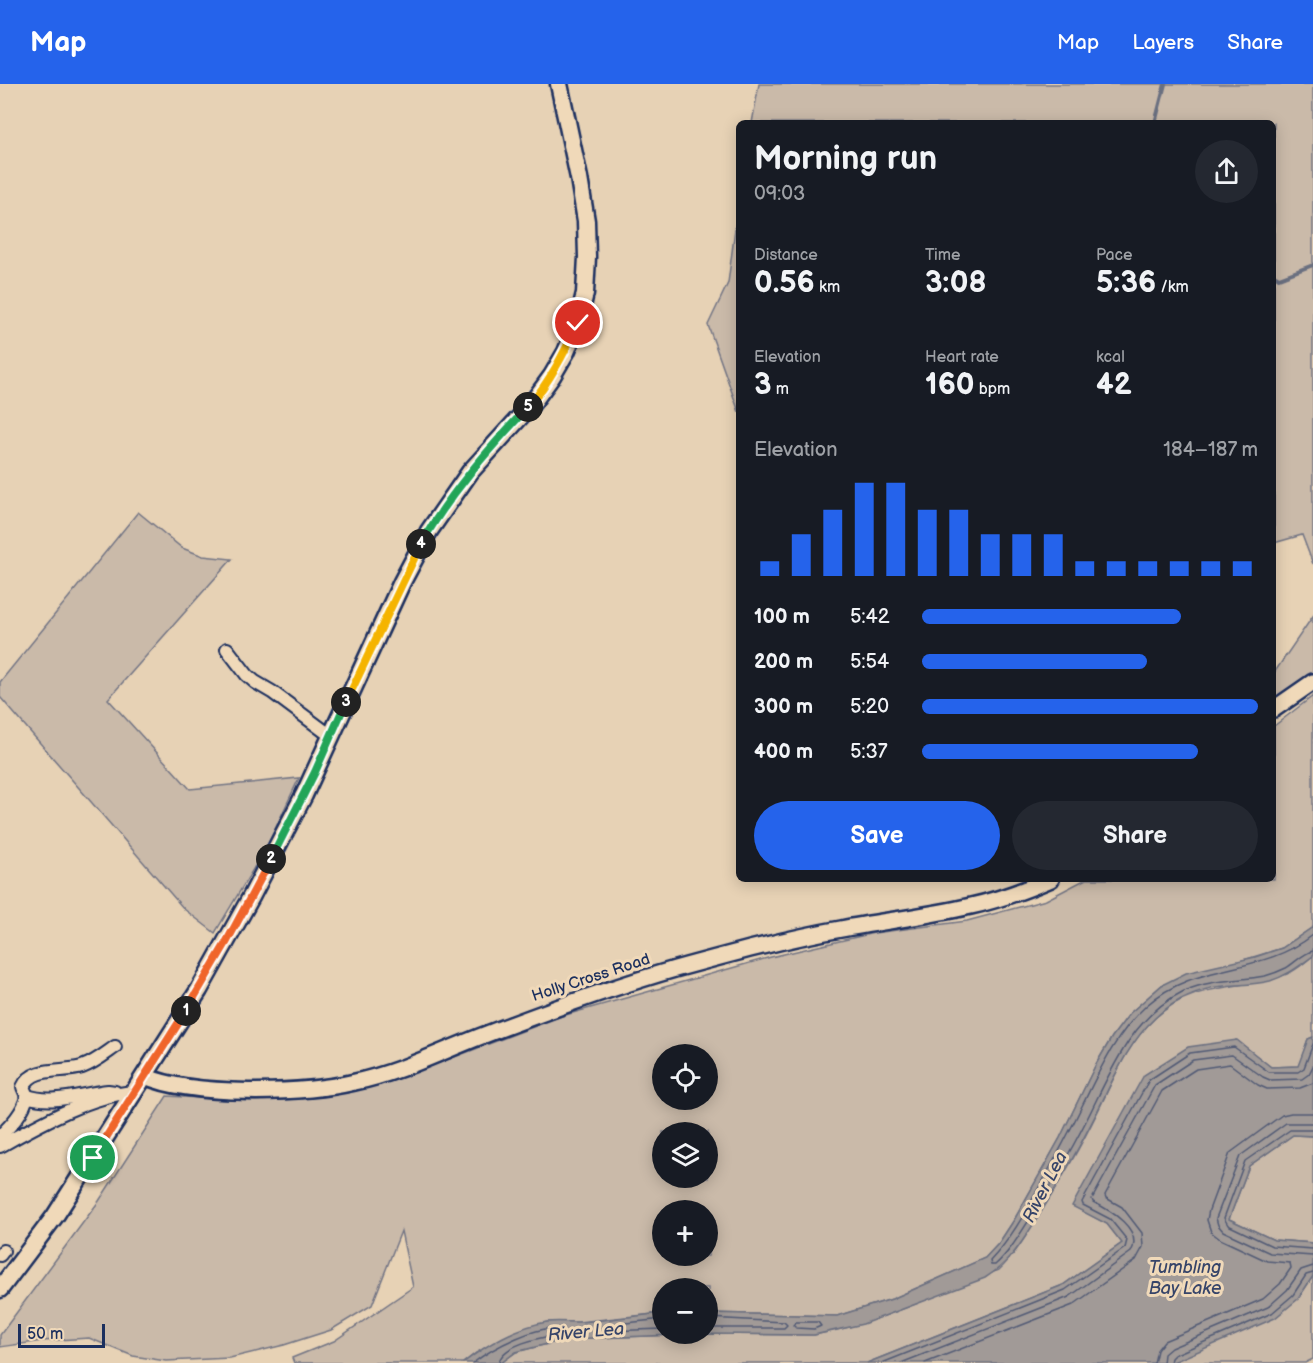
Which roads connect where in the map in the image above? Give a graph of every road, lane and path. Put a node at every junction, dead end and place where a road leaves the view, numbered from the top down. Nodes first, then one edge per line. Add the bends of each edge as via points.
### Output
1 (559, 84) edge
2 (227, 649) dead end
3 (1313, 682) edge
4 (1276, 708) edge
5 (331, 736) junction
6 (1044, 882) edge
7 (115, 1047) dead end
8 (145, 1076) junction
9 (127, 1093) junction
10 (27, 1096) junction
11 (0, 1136) edge
12 (0, 1146) edge
13 (0, 1289) edge

1 - 5 main road via 586,221 588,257 578,323 552,376 470,472 429,531
2 - 5 street via 255,682
3 - 4 street
5 - 8 main road via 236,925
6 - 8 street, Holly Cross Road via 970,906 838,929 674,969 587,996 396,1071 354,1083 227,1090 188,1087
7 - 10 street via 82,1066 31,1076 23,1087
8 - 9 main road
9 - 10 street via 108,1090 39,1100
9 - 12 street via 54,1117
9 - 13 main road via 55,1216
10 - 11 street via 18,1115

